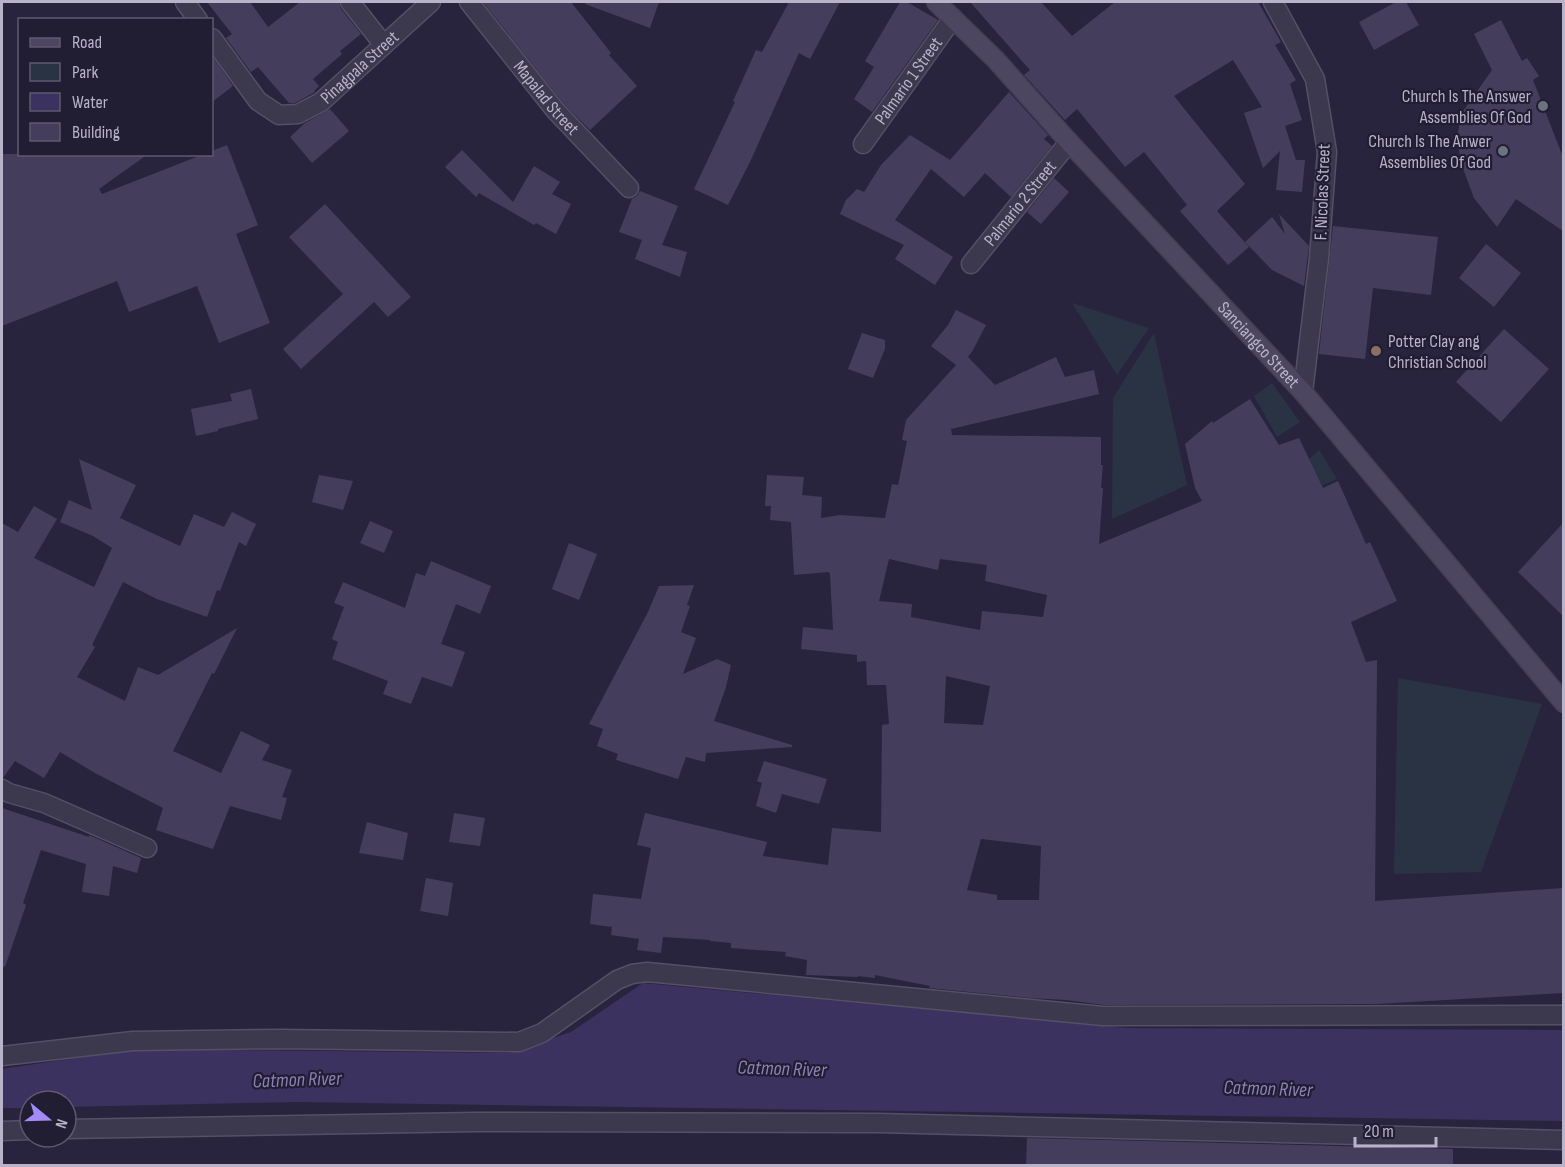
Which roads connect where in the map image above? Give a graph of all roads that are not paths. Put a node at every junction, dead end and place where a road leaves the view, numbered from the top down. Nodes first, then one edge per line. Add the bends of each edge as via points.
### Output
1 (185, 2) edge
2 (350, 2) edge
3 (431, 2) edge
4 (470, 2) edge
5 (936, 2) edge
6 (1273, 2) edge
7 (197, 18) edge
8 (953, 18) junction
9 (213, 39) edge
10 (384, 45) junction
11 (1069, 142) junction
12 (863, 144) dead end
13 (629, 188) dead end
14 (971, 264) dead end
15 (1303, 392) junction
16 (1563, 703) edge
17 (2, 789) edge
18 (147, 848) dead end
19 (1563, 1015) edge
20 (2, 1056) edge
21 (78, 1129) edge
22 (18, 1130) edge
23 (2, 1131) edge
24 (1563, 1140) edge

1 - 7 street
2 - 10 street
3 - 10 street, Pinagpala Street
4 - 13 street, Mapalad Street via 555,110
5 - 8 main road, Sanciangco Street
6 - 15 street, F. Nicolas Street via 1315,79 1327,152
8 - 11 main road, Sanciangco Street
8 - 12 street, Palmario 1 Street
9 - 10 street, Pinagpala Street via 258,101 279,115 298,114 321,102
11 - 14 street, Palmario 2 Street
11 - 15 main road, Sanciangco Street
15 - 16 main road, Sanciangco Street
17 - 18 street
19 - 20 street via 1103,1016 647,972 617,980 542,1033 519,1042 133,1041
21 - 24 street via 464,1122 879,1123
22 - 23 street

